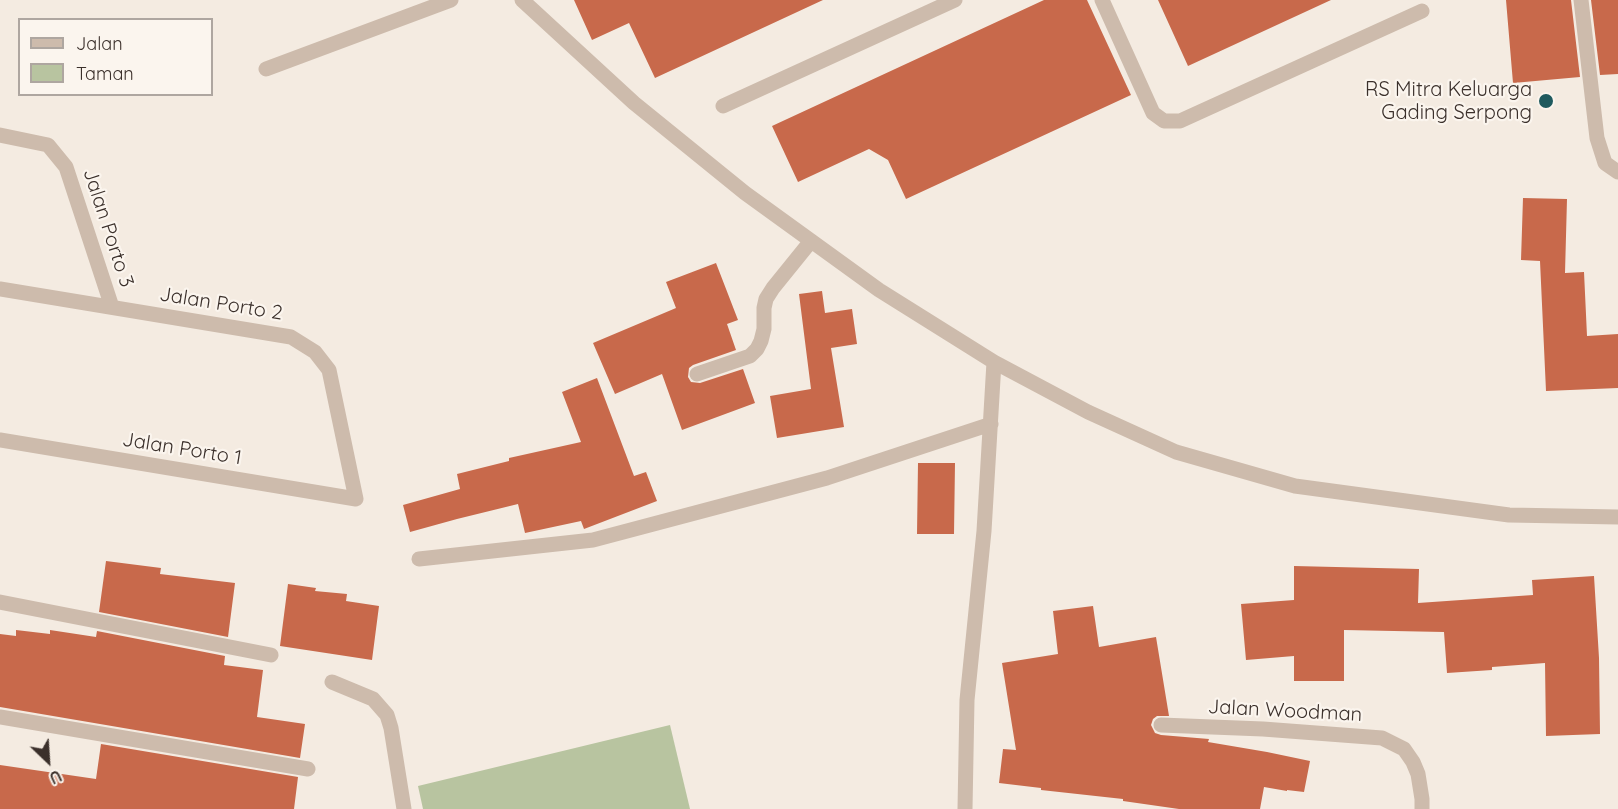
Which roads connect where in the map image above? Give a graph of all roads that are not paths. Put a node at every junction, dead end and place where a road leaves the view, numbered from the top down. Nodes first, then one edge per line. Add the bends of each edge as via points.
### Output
1 (451, 0) edge
2 (522, 0) edge
3 (955, 0) edge
4 (1102, 0) edge
5 (1581, 0) edge
6 (1422, 12) dead end
7 (266, 69) dead end
8 (723, 106) dead end
9 (0, 135) edge
10 (1618, 172) edge
11 (811, 241) junction
12 (0, 289) edge
13 (112, 307) junction
14 (994, 362) junction
15 (697, 374) dead end
16 (991, 424) junction
17 (0, 440) edge
18 (356, 499) joint
19 (1618, 517) edge
20 (419, 559) dead end
21 (0, 602) edge
22 (271, 655) dead end
23 (332, 682) dead end
24 (0, 717) edge
25 (1161, 725) dead end
26 (308, 769) dead end
27 (404, 809) edge
28 (965, 809) edge
29 (1422, 809) edge

1 - 7 street
2 - 11 street via 634,103
3 - 8 street
4 - 6 street via 1153,113 1164,121 1180,122
5 - 10 street via 1597,138 1605,163
9 - 13 street, Jalan Porto 3 via 48,145 66,167
11 - 14 street via 879,290
11 - 15 street via 766,299 757,349 750,356
12 - 13 street, Jalan Porto 2
13 - 18 street, Jalan Porto 2 via 291,337 315,352 329,370
14 - 16 street
14 - 19 street via 1088,412 1176,452 1295,486 1509,515
16 - 20 street via 827,478 593,540
16 - 28 street via 967,700
17 - 18 street, Jalan Porto 1
21 - 22 street
23 - 27 street via 373,699 387,715
24 - 26 street
25 - 29 street, Jalan Woodman via 1382,738 1404,749 1413,762

